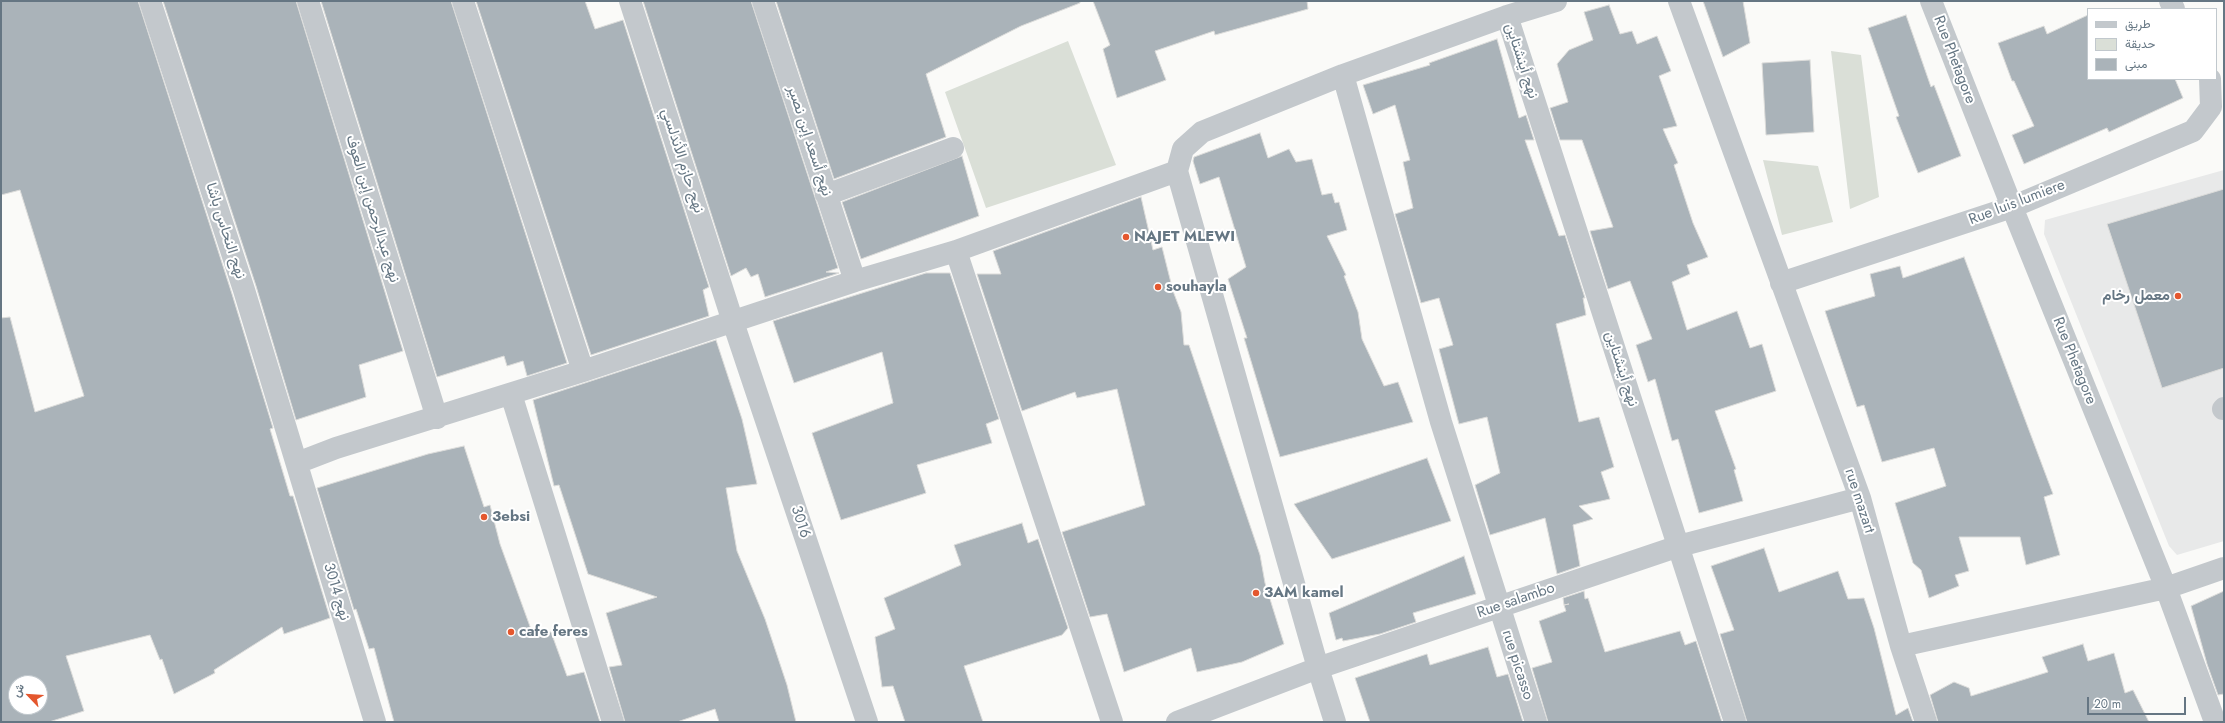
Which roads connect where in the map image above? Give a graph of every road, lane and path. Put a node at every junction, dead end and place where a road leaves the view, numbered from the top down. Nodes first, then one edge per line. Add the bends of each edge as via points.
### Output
1 (150, 1) edge
2 (308, 1) edge
3 (463, 1) edge
4 (630, 1) edge
5 (763, 1) edge
6 (1556, 1) edge
7 (1679, 1) edge
8 (1931, 1) edge
9 (1507, 16) junction
10 (1343, 75) junction
11 (2210, 80) edge
12 (953, 148) dead end
13 (1177, 171) junction
14 (826, 195) junction
15 (2012, 207) junction
16 (956, 251) junction
17 (855, 281) junction
18 (1781, 283) junction
19 (733, 322) junction
20 (583, 371) junction
21 (511, 394) junction
22 (437, 418) junction
23 (297, 463) junction
24 (1860, 498) junction
25 (1679, 546) junction
26 (2224, 568) edge
27 (2166, 588) junction
28 (1498, 607) junction
29 (1901, 646) junction
30 (1318, 668) junction
31 (375, 722) edge
32 (613, 722) edge
33 (867, 722) edge
34 (1112, 722) edge
35 (1177, 722) edge
36 (1335, 722) edge
37 (1536, 722) edge
38 (1735, 722) edge
39 (1926, 722) edge
40 (2215, 722) edge

1 - 23 street, نهج النحاس باشا
2 - 22 street, نهج عبدالرحمن إبن العوف
3 - 20 street
4 - 19 street, نهج حازم الأندلسي
5 - 14 street, نهج أسعد إبن نصير
6 - 9 street
7 - 18 street, rue mazart
8 - 15 street, Rue Phetagore
9 - 10 street
9 - 25 street, نهج أينشتاين
10 - 13 street via 1202,132 1183,149
10 - 28 street, rue picasso via 1441,422
11 - 15 street, Rue luis lumiere via 2211,107 2193,131
12 - 14 street
13 - 16 street
13 - 30 street
14 - 17 street, نهج أسعد إبن نصير
15 - 18 street, Rue luis lumiere
15 - 27 street, Rue Phetagore
16 - 17 street
16 - 34 street
17 - 19 street
18 - 24 street, rue mazart
19 - 20 street
19 - 33 street, 3016
20 - 21 street
21 - 22 street
21 - 32 street
22 - 23 street via 336,448
23 - 31 street, نهج 3014
24 - 25 street, Rue salambo
24 - 29 street, rue mazart
25 - 28 street, Rue salambo
25 - 38 street, نهج أينشتاين
26 - 27 street
27 - 29 street
27 - 40 street, Rue Phetagore
28 - 30 street, Rue salambo
28 - 37 street, rue picasso
29 - 39 street, rue mazart
30 - 35 street, Rue salambo
30 - 36 street

